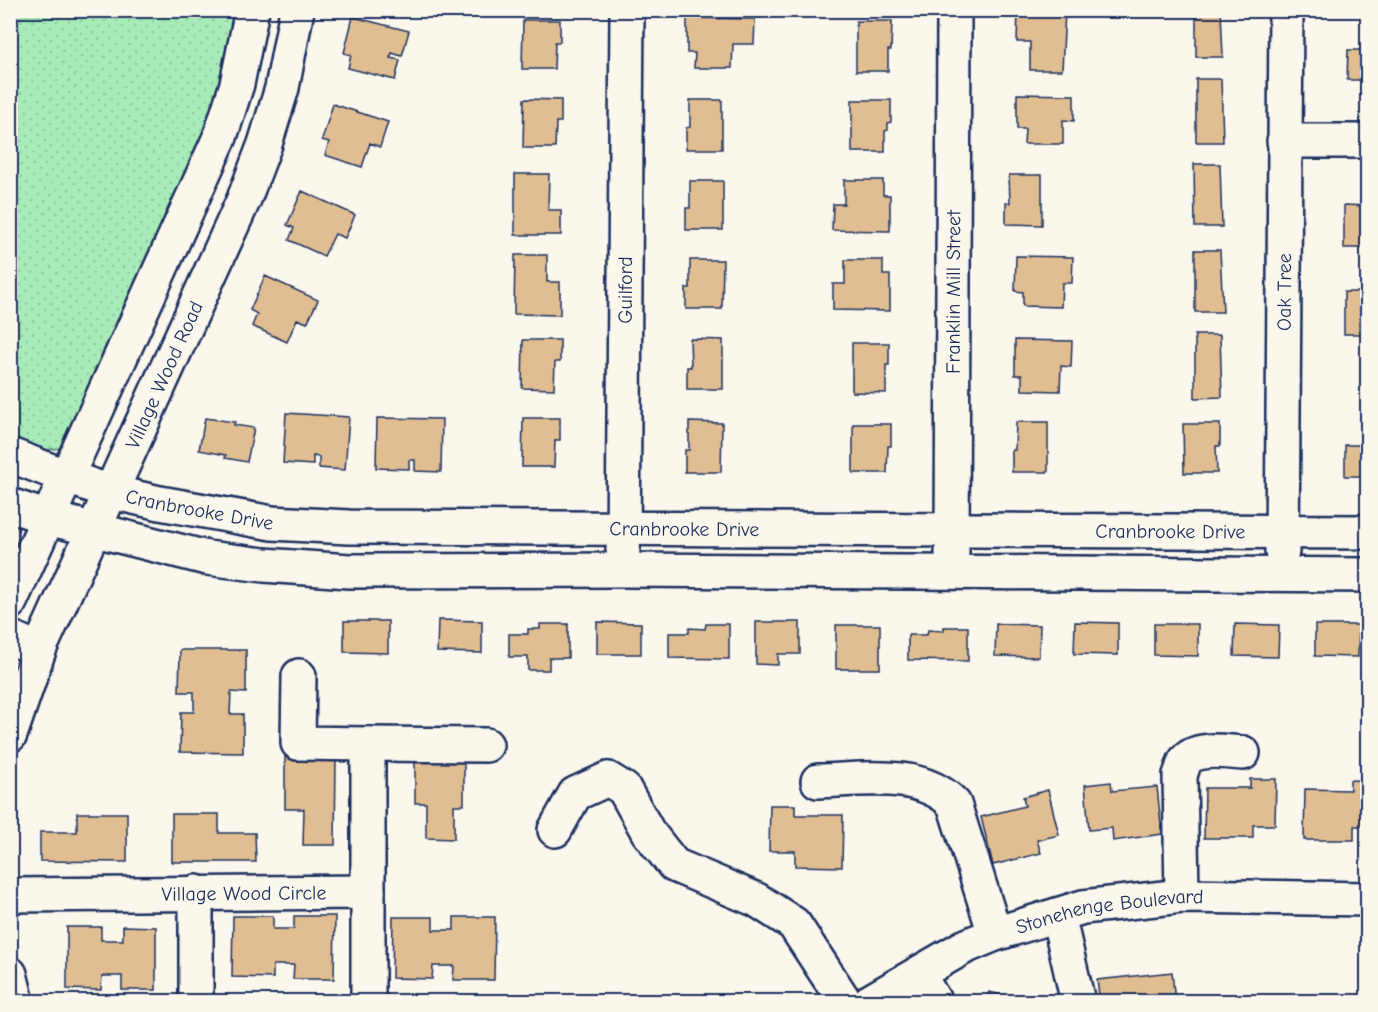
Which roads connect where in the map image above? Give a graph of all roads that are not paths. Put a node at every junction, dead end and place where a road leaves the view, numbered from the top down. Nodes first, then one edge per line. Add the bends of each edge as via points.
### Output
1 (252, 10) edge
2 (297, 10) edge
3 (627, 10) edge
4 (954, 10) edge
5 (1286, 10) edge
6 (1284, 141) junction
7 (1368, 141) edge
8 (10, 455) edge
9 (67, 477) junction
10 (111, 492) junction
11 (10, 505) edge
12 (48, 518) junction
13 (623, 528) junction
14 (94, 530) junction
15 (952, 530) junction
16 (1282, 531) junction
17 (1368, 532) edge
18 (623, 570) junction
19 (952, 573) junction
20 (1282, 575) junction
21 (1368, 575) edge
22 (10, 602) edge
23 (25, 644) edge
24 (299, 676) dead end
25 (10, 735) edge
26 (368, 744) junction
27 (486, 745) dead end
28 (1243, 753) dead end
29 (818, 781) dead end
30 (555, 830) dead end
31 (196, 892) junction
32 (368, 892) junction
33 (10, 895) edge
34 (1182, 896) junction
35 (1368, 899) edge
36 (1058, 915) junction
37 (995, 934) junction
38 (10, 974) edge
39 (918, 974) junction
40 (196, 998) dead end
41 (17, 1002) edge
42 (368, 1002) edge
43 (845, 1002) edge
44 (869, 1002) edge
45 (935, 1002) edge
46 (1078, 1002) edge

1 - 9 street via 237,84 220,137
2 - 10 street, Village Wood Road via 282,88 244,199
3 - 13 street, Guilford
4 - 15 street, Franklin Mill Street
5 - 6 street, Oak Tree
6 - 7 street
6 - 16 street, Oak Tree
8 - 9 street, Cranbrooke Drive
9 - 10 street, Cranbrooke Drive
9 - 12 street
10 - 13 street, Cranbrooke Drive via 272,523
10 - 14 street, Village Wood Road
11 - 12 street
12 - 14 street
12 - 22 street
13 - 15 street, Cranbrooke Drive
13 - 18 street, Guilford
14 - 18 street via 207,558 264,565 349,571
14 - 23 street, Village Wood Road
15 - 16 street, Cranbrooke Drive
15 - 19 street, Franklin Mill Street
16 - 17 street, Cranbrooke Drive
16 - 20 street, Oak Tree
18 - 19 street
19 - 20 street
20 - 21 street
23 - 25 street, Village Wood Road
24 - 26 street via 298,743
26 - 27 street
26 - 32 street
28 - 34 street via 1206,752 1184,762 1180,775
29 - 37 street via 893,780 922,783 944,794 954,804
30 - 43 street via 575,794 608,779 624,789 648,832 674,865 757,900 794,924
31 - 32 street, Village Wood Circle
31 - 33 street, Village Wood Circle
31 - 40 street
32 - 42 street
34 - 35 street, Stonehenge Boulevard
34 - 36 street, Stonehenge Boulevard via 1083,907
36 - 37 street, Stonehenge Boulevard
36 - 46 street
37 - 39 street, Stonehenge Boulevard
38 - 41 street
39 - 44 street, Stonehenge Boulevard
39 - 45 street

